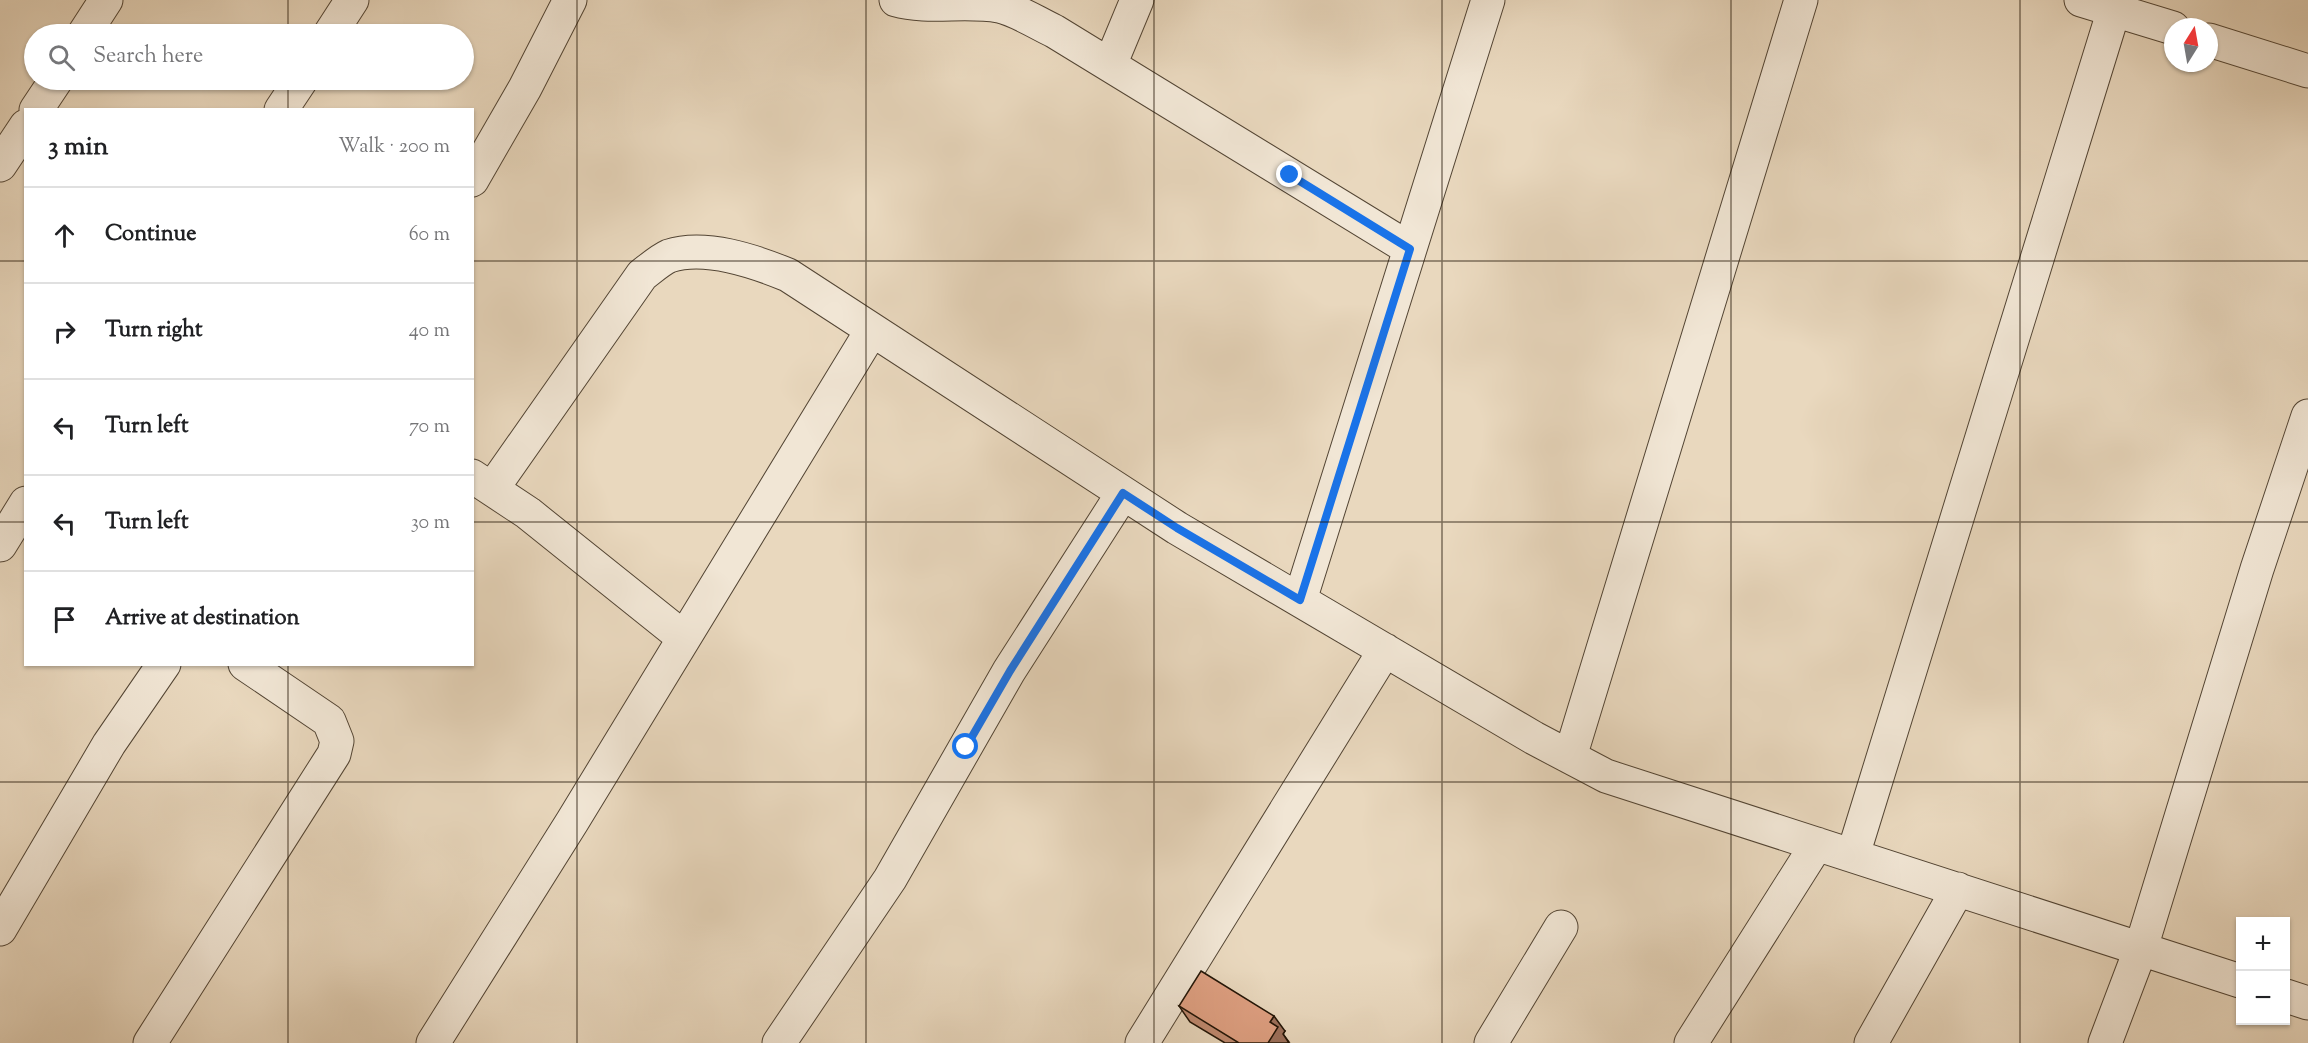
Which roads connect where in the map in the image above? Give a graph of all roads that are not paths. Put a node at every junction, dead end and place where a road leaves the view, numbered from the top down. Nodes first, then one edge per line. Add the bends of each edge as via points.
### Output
1 (106, 0) edge
2 (352, 0) edge
3 (570, 0) edge
4 (896, 0) edge
5 (1137, 0) edge
6 (1488, 0) edge
7 (1801, 0) edge
8 (2081, 0) edge
9 (2116, 5) edge
10 (90, 24) edge
11 (336, 24) edge
12 (2164, 24) edge
13 (2218, 43) edge
14 (1110, 65) junction
15 (2308, 71) edge
16 (49, 90) edge
17 (294, 90) edge
18 (37, 108) edge
19 (282, 108) edge
20 (24, 129) edge
21 (0, 165) edge
22 (474, 177) edge
23 (1410, 249) junction
24 (872, 330) junction
25 (2308, 416) edge
26 (482, 482) edge
27 (1123, 493) junction
28 (17, 510) edge
29 (0, 545) edge
30 (1300, 600) junction
31 (684, 638) junction
32 (1385, 650) junction
33 (163, 666) edge
34 (248, 666) edge
35 (1570, 757) junction
36 (1817, 844) junction
37 (1853, 855) junction
38 (1958, 889) junction
39 (1561, 927) dead end
40 (0, 929) edge
41 (2141, 948) junction
42 (2236, 979) edge
43 (2290, 997) edge
44 (2308, 1003) edge
45 (150, 1043) edge
46 (433, 1043) edge
47 (779, 1043) edge
48 (1142, 1043) edge
49 (1491, 1043) edge
50 (1691, 1043) edge
51 (1871, 1043) edge
52 (2105, 1043) edge

1 - 10 street
2 - 11 street
3 - 22 street
4 - 14 street via 1000,6 1054,31
5 - 14 street
6 - 23 street
7 - 35 street
8 - 9 street
9 - 12 street
9 - 37 street
13 - 15 street
14 - 23 street
16 - 18 street
17 - 19 street
20 - 21 street
23 - 30 street
24 - 26 street via 788,275 756,262 700,251 668,257 642,275
24 - 27 street
24 - 31 street
25 - 41 street
26 - 31 street via 528,513
27 - 30 street
27 - 47 street via 1010,671 890,879
28 - 29 street
30 - 32 street
31 - 46 street
32 - 35 street
32 - 48 street
33 - 40 street via 109,744
34 - 45 street via 328,721 337,741 334,754
35 - 36 street via 1606,776
36 - 37 street
36 - 50 street
37 - 38 street
38 - 41 street
38 - 51 street
39 - 49 street
41 - 42 street
41 - 52 street
43 - 44 street

